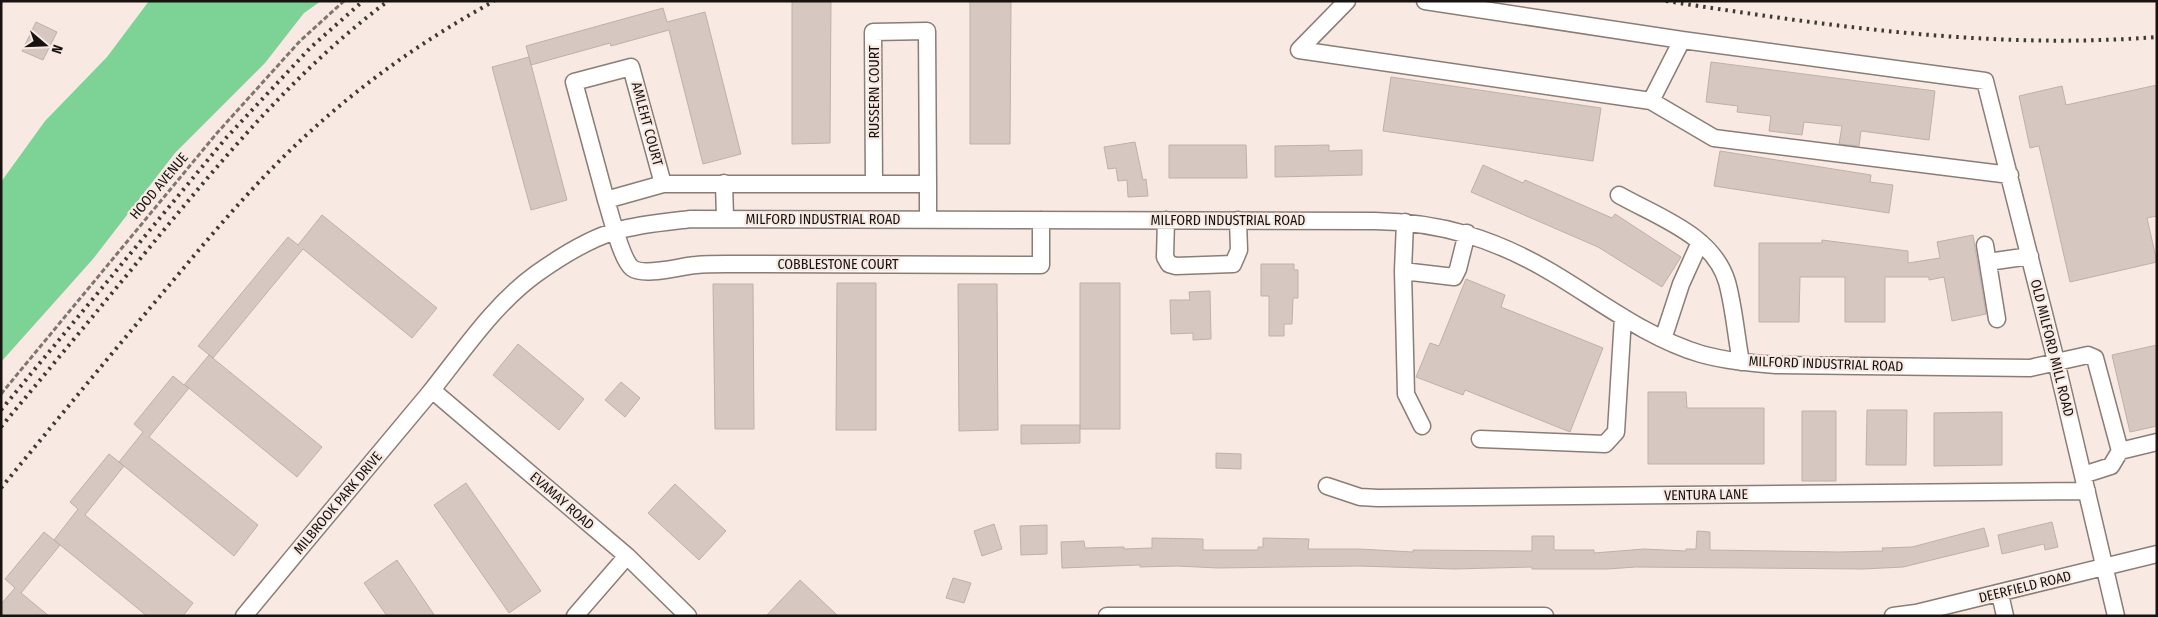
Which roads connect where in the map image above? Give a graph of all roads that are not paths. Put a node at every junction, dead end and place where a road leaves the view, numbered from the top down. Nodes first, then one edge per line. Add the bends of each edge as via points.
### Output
1 (1347, 1) edge
2 (1425, 1) edge
3 (1682, 40) junction
4 (1651, 101) junction
5 (2010, 174) junction
6 (724, 183) junction
7 (663, 184) junction
8 (874, 184) junction
9 (928, 184) junction
10 (1619, 196) dead end
11 (606, 200) junction
12 (725, 218) junction
13 (928, 219) junction
14 (1041, 220) junction
15 (1166, 220) junction
16 (1238, 220) junction
17 (1405, 222) junction
18 (615, 231) junction
19 (1467, 233) junction
20 (1700, 242) junction
21 (1985, 245) dead end
22 (2030, 256) junction
23 (1988, 262) junction
24 (1403, 271) junction
25 (1623, 317) junction
26 (1998, 319) dead end
27 (1663, 339) junction
28 (2056, 361) junction
29 (1741, 362) junction
30 (432, 390) junction
31 (1422, 426) dead end
32 (1480, 439) dead end
33 (2157, 442) edge
34 (2120, 451) junction
35 (2083, 475) junction
36 (1327, 486) dead end
37 (2087, 491) junction
38 (2157, 554) edge
39 (627, 556) junction
40 (2104, 567) junction
41 (2000, 594) junction
42 (244, 616) edge
43 (575, 616) edge
44 (688, 616) edge
45 (1107, 616) edge
46 (1545, 616) edge
47 (1893, 616) edge
48 (2005, 616) edge
49 (2116, 616) edge

1 - 4 street via 1298,50
2 - 3 street
3 - 4 street
3 - 5 street, OLD MILFORD MILL ROAD via 1985,80
4 - 5 street via 1714,138
5 - 22 street, OLD MILFORD MILL ROAD
6 - 7 street
6 - 8 street
6 - 12 street
7 - 11 street, AMLEHT COURT
7 - 11 street, AMLEHT COURT via 631,67 574,82
8 - 9 street
8 - 9 street, RUSSERN COURT via 873,32 928,31
9 - 13 street, RUSSERN COURT
10 - 20 street
11 - 18 street, AMLEHT COURT
12 - 13 street, MILFORD INDUSTRIAL ROAD
12 - 18 street, MILFORD INDUSTRIAL ROAD via 690,219
13 - 14 street, MILFORD INDUSTRIAL ROAD
14 - 15 street, MILFORD INDUSTRIAL ROAD
14 - 18 street, COBBLESTONE COURT via 1041,265 727,264 644,272 630,267
15 - 16 street, MILFORD INDUSTRIAL ROAD
15 - 16 street via 1165,256 1169,264 1176,266 1233,264 1239,250
16 - 17 street, MILFORD INDUSTRIAL ROAD
17 - 19 street, MILFORD INDUSTRIAL ROAD
17 - 24 street
18 - 30 street, MILFORD INDUSTRIAL ROAD via 584,244 535,275 483,324
19 - 24 street via 1454,277
19 - 25 street, MILFORD INDUSTRIAL ROAD via 1551,272
20 - 27 street via 1680,284
20 - 29 street via 1719,263 1727,282
21 - 23 street
22 - 23 street
22 - 28 street, OLD MILFORD MILL ROAD
23 - 26 street
24 - 31 street via 1406,394
25 - 27 street, MILFORD INDUSTRIAL ROAD
25 - 32 street via 1616,432 1605,444
27 - 29 street, MILFORD INDUSTRIAL ROAD via 1701,353
28 - 29 street, MILFORD INDUSTRIAL ROAD via 2030,368
28 - 34 street, MILFORD INDUSTRIAL ROAD via 2088,355 2095,358
28 - 35 street, OLD MILFORD MILL ROAD
30 - 39 street, EVAMAY ROAD
30 - 42 street, MILBROOK PARK DRIVE
33 - 34 street
34 - 35 street via 2111,466
35 - 37 street, OLD MILFORD MILL ROAD
36 - 37 street, VENTURA LANE via 1360,497 1378,498
37 - 40 street, OLD MILFORD MILL ROAD
38 - 40 street, DEERFIELD ROAD
39 - 43 street
39 - 44 street, EVAMAY ROAD
40 - 41 street, DEERFIELD ROAD
40 - 49 street, OLD MILFORD MILL ROAD
41 - 47 street, DEERFIELD ROAD
41 - 48 street
45 - 46 street

